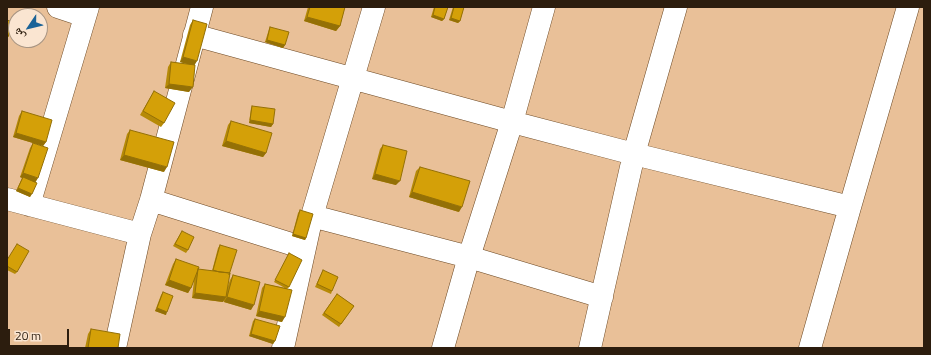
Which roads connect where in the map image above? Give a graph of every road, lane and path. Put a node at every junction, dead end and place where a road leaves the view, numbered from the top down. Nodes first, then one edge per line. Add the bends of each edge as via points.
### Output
1 (58, 7) edge
2 (202, 7) edge
3 (374, 7) edge
4 (544, 7) edge
5 (676, 7) edge
6 (908, 7) edge
7 (86, 12) edge
8 (194, 35) junction
9 (354, 78) junction
10 (512, 122) junction
11 (634, 154) junction
12 (7, 199) edge
13 (151, 200) junction
14 (29, 205) junction
15 (850, 206) junction
16 (312, 216) junction
17 (140, 234) junction
18 (304, 248) junction
19 (469, 257) junction
20 (602, 297) junction
21 (115, 348) edge
22 (283, 348) edge
23 (443, 348) edge
24 (590, 348) edge
25 (810, 348) edge

1 - 7 street
2 - 8 street
3 - 9 street
4 - 10 street
5 - 11 street
6 - 15 street
7 - 14 street
8 - 9 street
8 - 13 street
9 - 10 street
9 - 16 street
10 - 11 street
10 - 19 street
11 - 15 street
11 - 20 street
12 - 14 street
13 - 17 street
13 - 18 street
14 - 17 street
15 - 25 street
16 - 18 street
16 - 19 street
17 - 21 street
18 - 22 street
19 - 20 street
19 - 23 street
20 - 24 street

